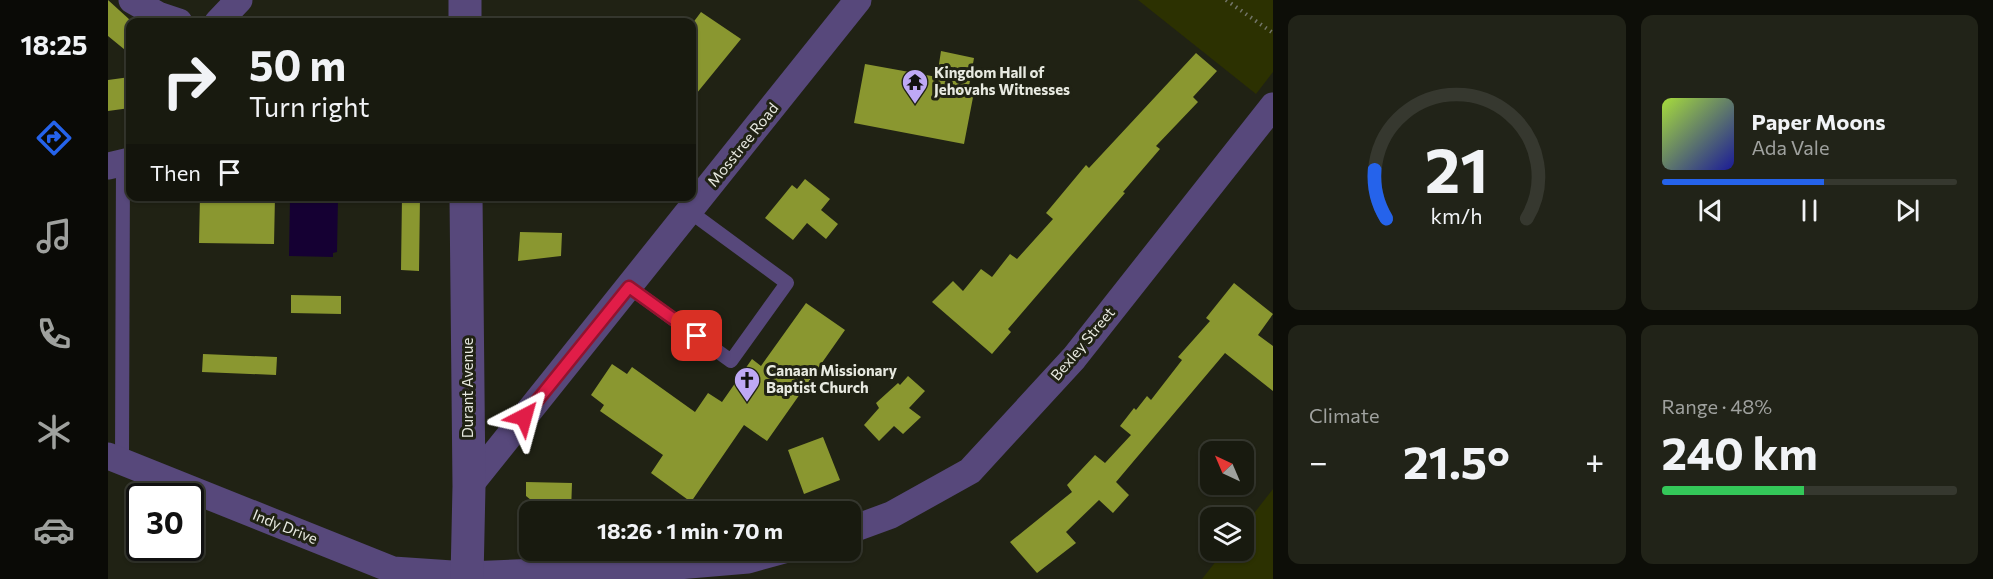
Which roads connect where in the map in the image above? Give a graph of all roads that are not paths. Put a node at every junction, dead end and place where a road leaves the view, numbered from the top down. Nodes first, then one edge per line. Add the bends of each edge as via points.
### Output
1 (132, 0) edge
2 (239, 0) edge
3 (465, 0) edge
4 (858, 0) edge
5 (167, 18) edge
6 (222, 18) edge
7 (465, 18) edge
8 (1273, 106) edge
9 (120, 163) edge
10 (466, 201) edge
11 (689, 211) junction
12 (629, 287) junction
13 (115, 458) edge
14 (469, 486) junction
15 (861, 526) edge
16 (743, 561) edge
17 (686, 572) edge
18 (467, 577) edge

1 - 5 street
2 - 6 street
3 - 7 street
4 - 11 street, Mosstree Road
8 - 15 street, Bexley Street via 1074,358 970,471 891,515
9 - 13 lane
10 - 14 street, Durant Avenue
11 - 12 street, Mosstree Road
11 - 12 lane via 787,283 731,361
12 - 14 street, Mosstree Road
13 - 18 street, Indy Drive via 393,570
14 - 18 street, Durant Avenue
16 - 17 street
17 - 18 street

